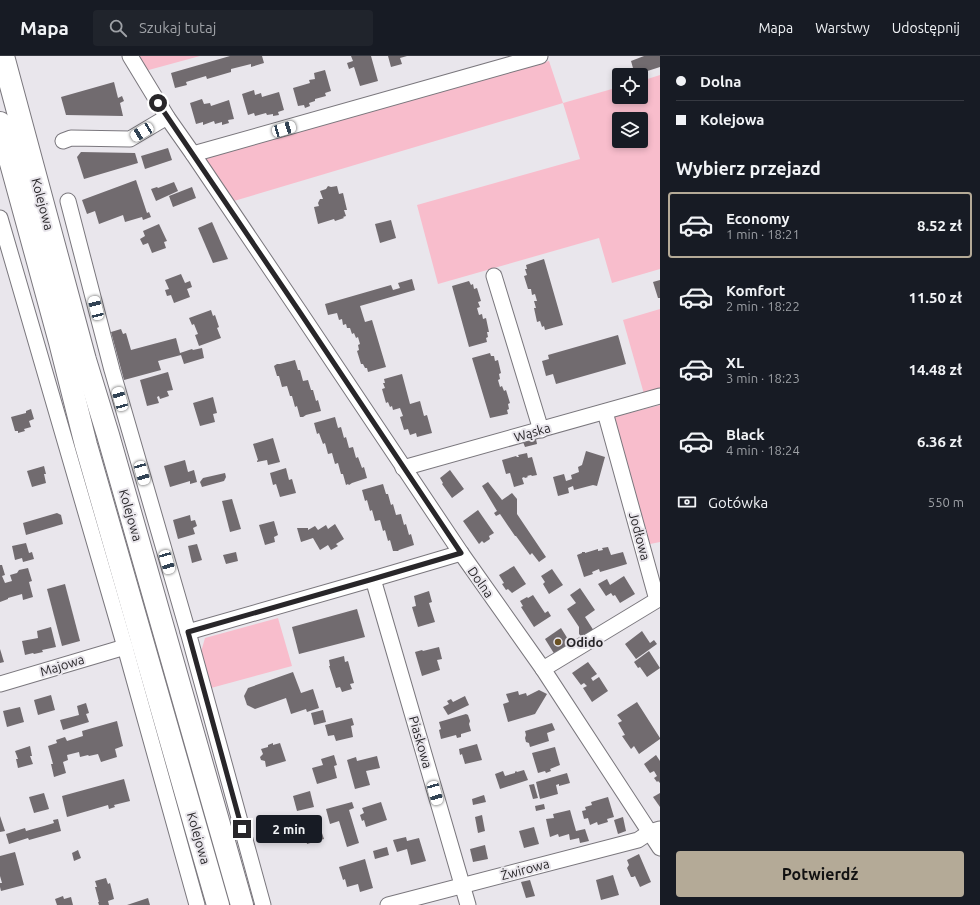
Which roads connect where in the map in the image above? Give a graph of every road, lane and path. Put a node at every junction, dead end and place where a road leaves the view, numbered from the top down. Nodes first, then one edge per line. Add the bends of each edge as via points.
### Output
1 (3, 56) edge
2 (130, 56) edge
3 (540, 56) edge
4 (167, 117) junction
5 (0, 123) edge
6 (63, 141) dead end
7 (193, 154) junction
8 (68, 201) dead end
9 (0, 218) edge
10 (6, 261) edge
11 (494, 276) dead end
12 (660, 396) edge
13 (605, 412) junction
14 (541, 430) junction
15 (403, 468) junction
16 (461, 553) junction
17 (373, 579) junction
18 (188, 632) junction
19 (125, 646) junction
20 (542, 669) junction
21 (0, 684) edge
22 (655, 830) edge
23 (660, 848) edge
24 (462, 885) junction
25 (197, 905) edge
26 (218, 905) edge
27 (242, 905) edge
28 (263, 905) edge
29 (388, 905) edge
30 (468, 905) edge

1 - 27 highway, Kolejowa via 83,352
2 - 4 street, Dolna
3 - 7 street
4 - 6 street via 130,139 71,138
4 - 7 street, Dolna
5 - 26 highway, Kolejowa via 86,445
7 - 15 street, Dolna
8 - 18 street, Kolejowa via 112,370
9 - 10 street, Kolejowa
10 - 19 street, Kolejowa
11 - 14 street
12 - 13 street, Wąska
13 - 14 street, Wąska
13 - 20 street, Jodłowa via 657,600
14 - 15 street, Wąska
15 - 16 street, Dolna
16 - 17 street
16 - 20 street, Dolna
17 - 18 street
17 - 24 street, Piaskowa
18 - 28 street, Kolejowa
19 - 21 street, Majowa
19 - 25 street, Kolejowa
20 - 22 street, Dolna
22 - 23 street, Dolna
22 - 24 street, Żwirowa via 638,840
24 - 29 street, Żwirowa
24 - 30 street, Piaskowa

